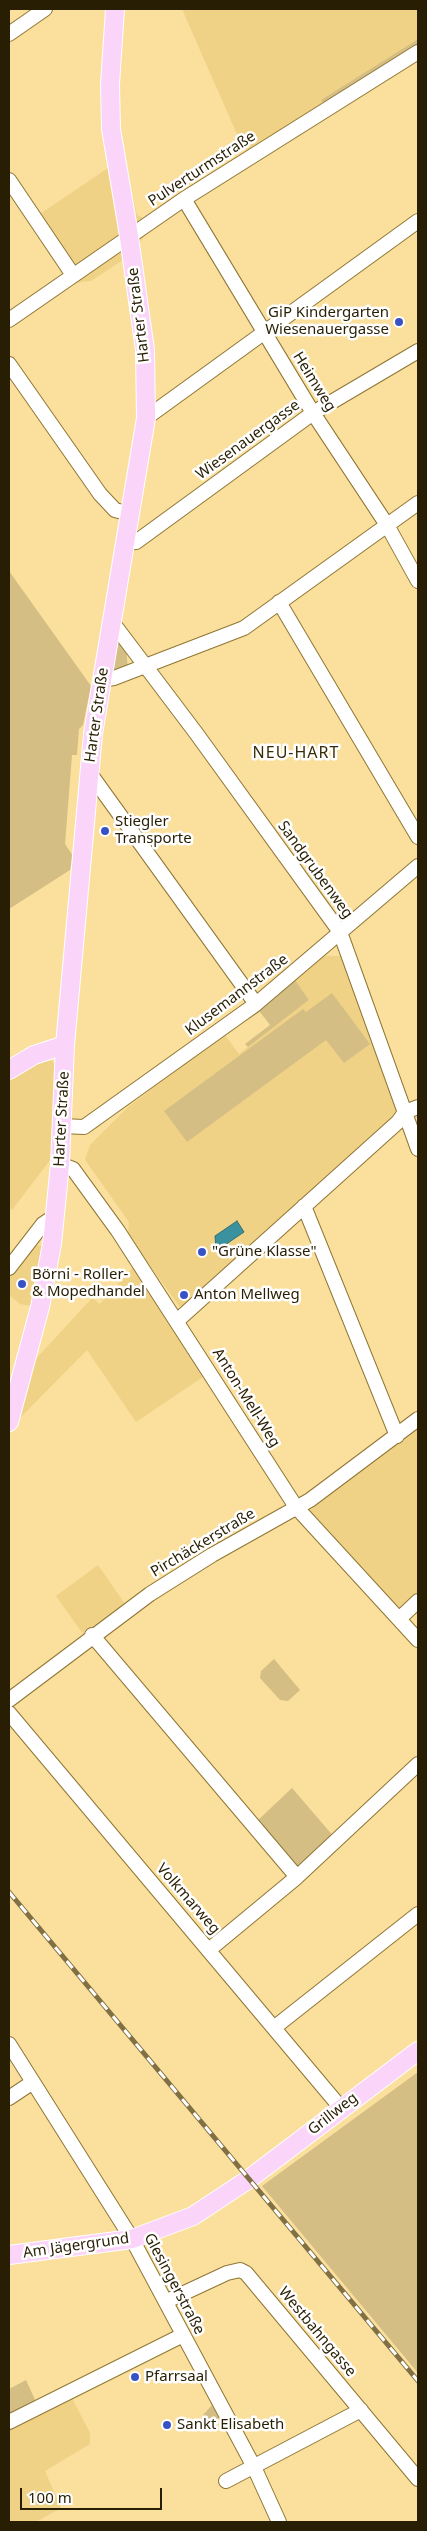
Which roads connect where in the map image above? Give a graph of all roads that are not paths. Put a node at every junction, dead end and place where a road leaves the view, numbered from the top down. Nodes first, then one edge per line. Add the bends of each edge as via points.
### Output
1 (45, 9) edge
2 (115, 9) edge
3 (9, 34) edge
4 (418, 52) edge
5 (9, 180) edge
6 (184, 199) junction
7 (418, 221) edge
8 (129, 236) junction
9 (73, 275) junction
10 (9, 320) edge
11 (264, 332) junction
12 (418, 351) edge
13 (9, 364) edge
14 (313, 413) junction
15 (146, 418) junction
16 (418, 503) edge
17 (130, 514) junction
18 (387, 524) junction
19 (125, 543) junction
20 (418, 581) edge
21 (279, 602) junction
22 (110, 623) junction
23 (145, 666) junction
24 (101, 680) junction
25 (89, 772) junction
26 (418, 837) edge
27 (418, 866) edge
28 (340, 932) junction
29 (256, 1004) junction
30 (65, 1045) junction
31 (9, 1070) edge
32 (418, 1107) edge
33 (405, 1112) junction
34 (62, 1126) junction
35 (418, 1149) edge
36 (60, 1164) junction
37 (304, 1206) junction
38 (56, 1216) junction
39 (9, 1268) edge
40 (178, 1320) junction
41 (418, 1420) edge
42 (9, 1422) edge
43 (397, 1436) junction
44 (296, 1507) junction
45 (418, 1601) edge
46 (399, 1619) junction
47 (92, 1635) junction
48 (418, 1640) edge
49 (9, 1700) edge
50 (9, 1713) edge
51 (418, 1764) edge
52 (297, 1877) junction
53 (418, 1914) edge
54 (210, 1949) junction
55 (275, 2027) junction
56 (9, 2044) edge
57 (418, 2051) edge
58 (33, 2082) junction
59 (9, 2098) edge
60 (341, 2108) junction
61 (249, 2179) joint
62 (132, 2239) junction
63 (9, 2255) edge
64 (167, 2301) junction
65 (183, 2335) junction
66 (361, 2410) junction
67 (9, 2422) edge
68 (254, 2467) junction
69 (418, 2478) edge
70 (226, 2481) dead end
71 (279, 2522) edge

1 - 3 street
2 - 8 main road, Harter Straße via 110,84 111,130
4 - 6 street, Pulverturmstraße
5 - 9 street
6 - 8 street, Pulverturmstraße
6 - 11 street, Heimweg
7 - 11 street
8 - 9 street, Pulverturmstraße
8 - 15 main road, Harter Straße via 145,350
9 - 10 street, Pulverturmstraße
11 - 14 street, Heimweg
11 - 15 street
12 - 14 street, Wiesenauergasse
13 - 17 street via 100,494 115,510
14 - 18 street, Heimweg
14 - 19 street, Wiesenauergasse via 136,542
15 - 17 main road, Harter Straße
16 - 18 street
17 - 19 main road, Harter Straße
18 - 20 street, Heimweg
18 - 21 street
19 - 22 main road, Harter Straße
21 - 23 street via 244,628
21 - 26 street
22 - 23 street, Sandgrubenweg
22 - 24 main road, Harter Straße
23 - 24 street
23 - 28 street, Sandgrubenweg
24 - 25 main road, Harter Straße
25 - 29 street
25 - 30 main road, Harter Straße
27 - 28 street, Klusemannstraße
28 - 29 street, Klusemannstraße
28 - 33 street, Sandgrubenweg
29 - 34 street, Klusemannstraße via 84,1127
30 - 31 main road via 34,1055
30 - 34 main road, Harter Straße
32 - 33 street
33 - 35 street, Sandgrubenweg
33 - 37 street via 398,1122
34 - 36 main road, Harter Straße
36 - 38 main road, Harter Straße
36 - 40 street, Anton-Mell-Weg via 74,1169
37 - 40 street
37 - 43 street
38 - 39 street via 43,1224
38 - 42 main road, Harter Straße via 40,1307
40 - 44 street, Anton-Mell-Weg
41 - 43 street, Pirchäckerstraße
43 - 44 street, Pirchäckerstraße
44 - 46 street, Anton-Mell-Weg
44 - 47 street, Pirchäckerstraße via 185,1572
45 - 46 street
46 - 48 street, Anton-Mell-Weg
47 - 49 street, Pirchäckerstraße
47 - 52 street
50 - 54 street, Volkmarweg
51 - 52 street
52 - 54 street
53 - 55 street
54 - 55 street, Volkmarweg
55 - 60 street, Volkmarweg
56 - 58 street, Glesingerstraße
57 - 60 main road, Grillweg
58 - 59 street
58 - 62 street, Glesingerstraße
60 - 61 main road, Grillweg
61 - 62 main road, Am Jägergrund via 193,2216
62 - 63 main road, Am Jägergrund
62 - 64 street, Glesingerstraße
64 - 65 street, Glesingerstraße
64 - 66 street, Westbahngasse via 227,2273 240,2270 246,2273
65 - 67 street
65 - 68 street, Glesingerstraße
66 - 68 street
66 - 69 street, Westbahngasse
68 - 70 street
68 - 71 street, Glesingerstraße

